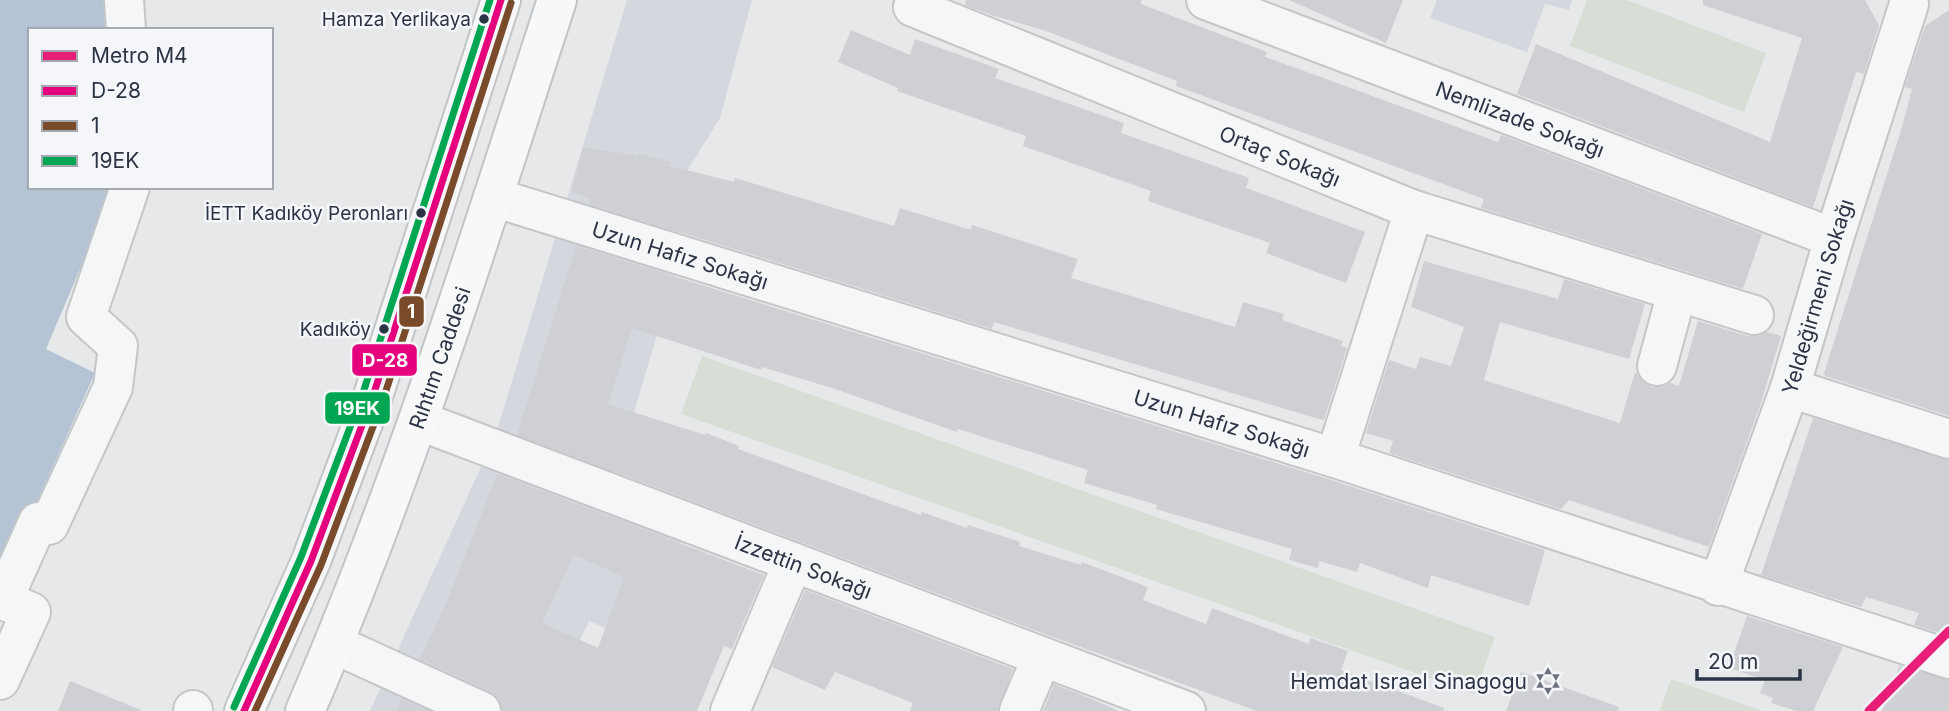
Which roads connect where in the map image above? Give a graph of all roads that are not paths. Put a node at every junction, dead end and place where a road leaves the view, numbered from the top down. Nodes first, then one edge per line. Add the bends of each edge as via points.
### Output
1 (124, 0) edge
2 (500, 0) edge
3 (557, 0) edge
4 (1206, 0) edge
5 (1915, 1) edge
6 (908, 2) edge
7 (126, 28) edge
8 (129, 189) edge
9 (493, 197) junction
10 (1414, 210) junction
11 (1833, 238) junction
12 (1677, 292) junction
13 (1754, 316) dead end
14 (1657, 366) dead end
15 (1790, 388) junction
16 (420, 421) junction
17 (1949, 439) edge
18 (1335, 458) junction
19 (793, 562) junction
20 (1718, 586) junction
21 (334, 644) junction
22 (1042, 657) junction
23 (1949, 659) edge
24 (0, 680) edge
25 (244, 711) edge
26 (305, 711) edge
27 (481, 711) edge
28 (730, 711) edge
29 (1019, 711) edge
30 (1186, 711) edge

1 - 7 street
2 - 25 main road via 373,396 310,561
3 - 9 main road, Rıhtım Caddesi
4 - 11 street, Nemlizade Sokağı
5 - 11 street, Yeldeğirmeni Sokağı
6 - 10 street, Ortaç Sokağı
8 - 24 street via 86,317 118,346 113,387 49,525 38,522 3,600 31,612
9 - 16 main road, Rıhtım Caddesi
9 - 18 street, Uzun Hafız Sokağı
10 - 12 street, Ortaç Sokağı
10 - 18 street
11 - 15 street, Yeldeğirmeni Sokağı
12 - 13 street, Ortaç Sokağı
12 - 14 street
15 - 17 street
15 - 20 street, Yeldeğirmeni Sokağı
16 - 19 street, İzzettin Sokağı
16 - 21 main road, Rıhtım Caddesi
18 - 20 street, Uzun Hafız Sokağı
19 - 22 street, İzzettin Sokağı
19 - 28 street
20 - 23 street, Uzun Hafız Sokağı
21 - 26 main road, Rıhtım Caddesi
21 - 27 street
22 - 29 street
22 - 30 street, İzzettin Sokağı

